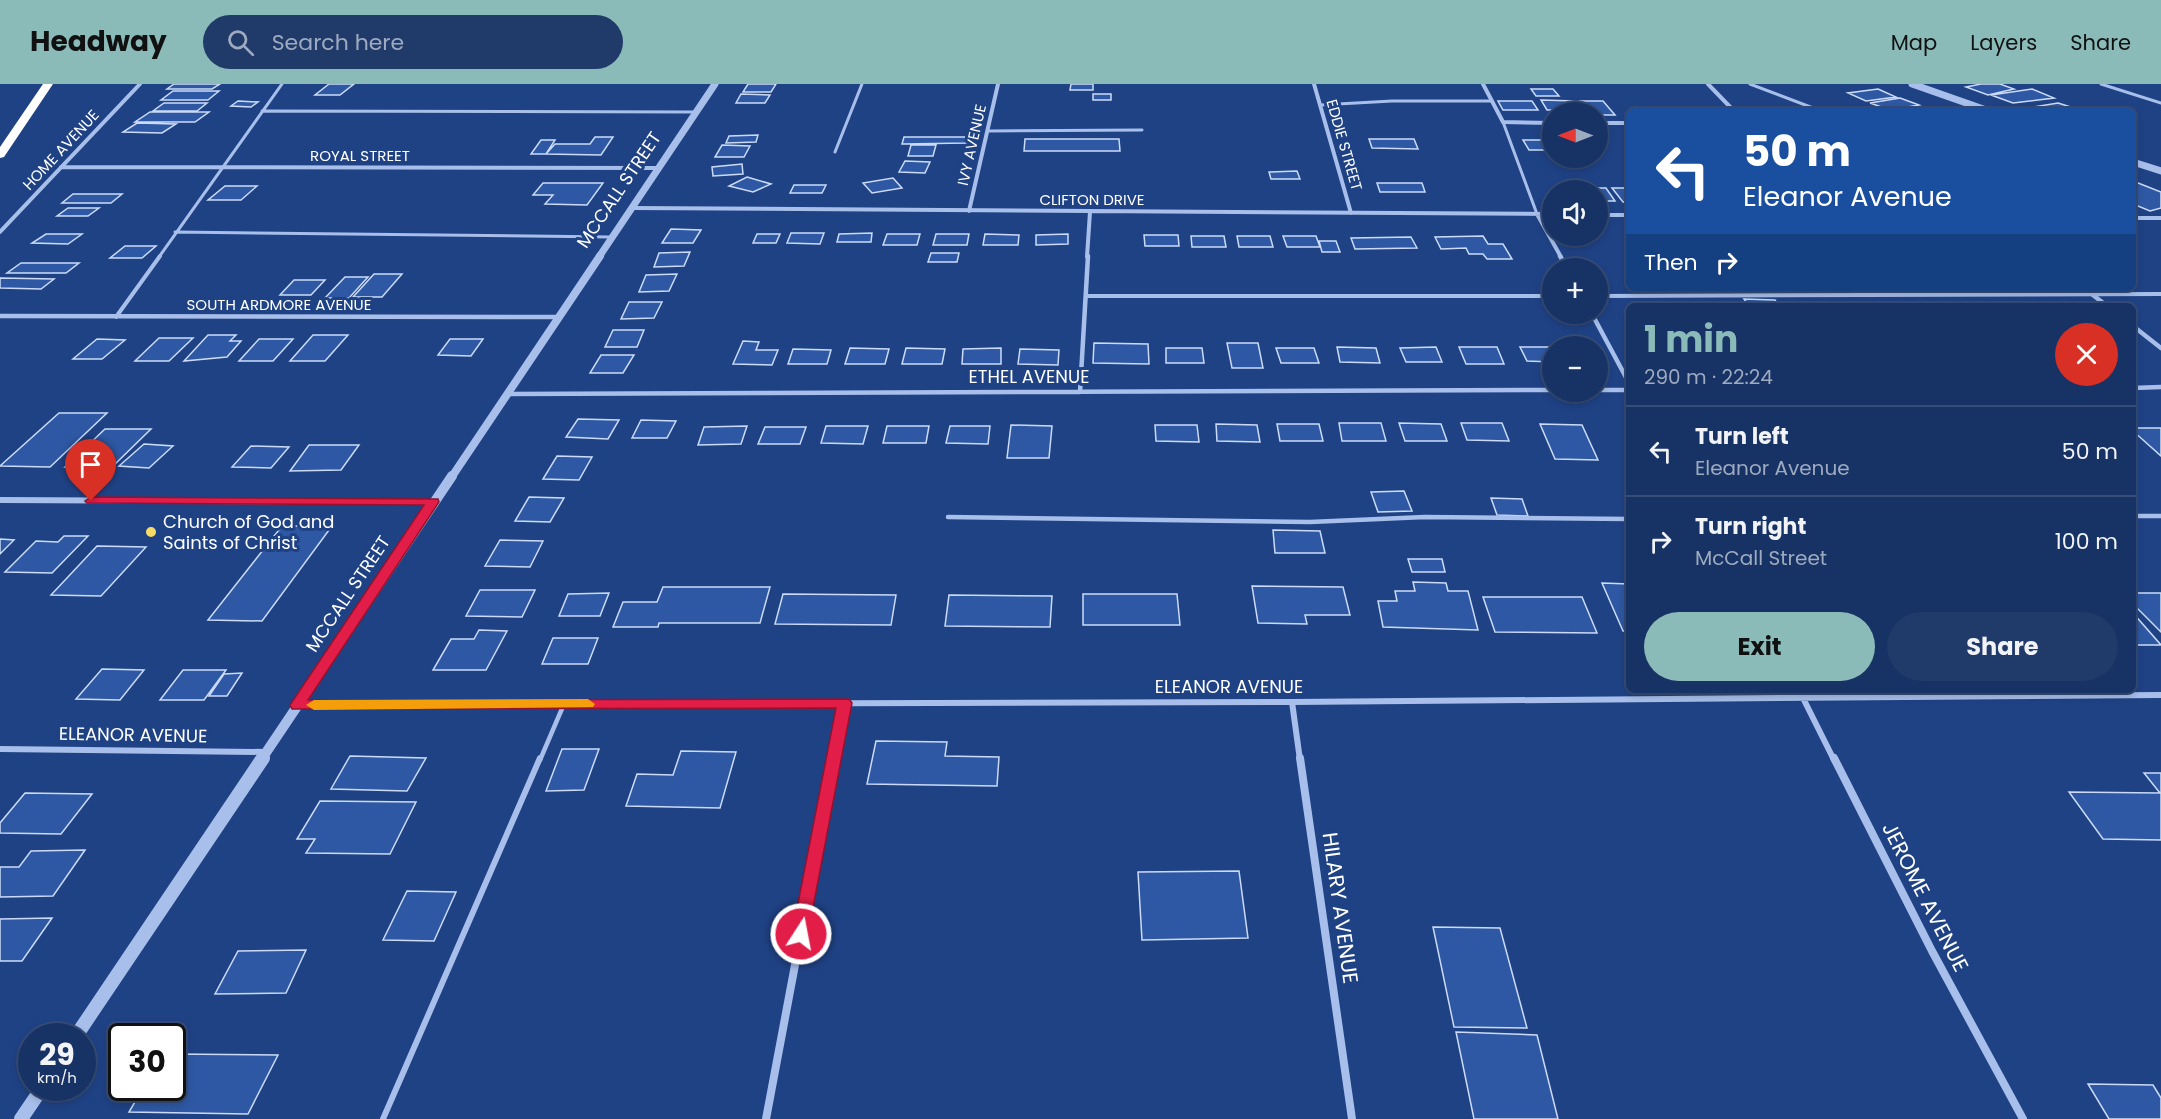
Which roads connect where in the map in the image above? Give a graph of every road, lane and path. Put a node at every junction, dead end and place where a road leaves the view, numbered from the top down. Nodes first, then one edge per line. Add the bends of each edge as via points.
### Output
1 (48, 84) edge
2 (140, 84) edge
3 (282, 84) edge
4 (715, 84) edge
5 (862, 84) edge
6 (998, 84) edge
7 (1314, 84) edge
8 (1483, 84) edge
9 (1708, 84) edge
10 (1750, 84) edge
11 (1912, 84) edge
12 (2101, 84) edge
13 (1492, 101) junction
14 (2161, 103) edge
15 (1320, 105) junction
16 (1731, 108) edge
17 (1813, 108) edge
18 (1980, 108) edge
19 (262, 111) junction
20 (696, 112) junction
21 (1503, 122) junction
22 (1542, 123) edge
23 (1608, 123) edge
24 (1626, 123) edge
25 (1142, 130) dead end
26 (988, 131) junction
27 (835, 152) dead end
28 (0, 155) edge
29 (2136, 163) edge
30 (62, 167) junction
31 (221, 168) junction
32 (658, 168) junction
33 (2161, 171) edge
34 (631, 208) junction
35 (969, 211) junction
36 (1090, 212) junction
37 (1351, 213) junction
38 (1537, 214) junction
39 (1542, 214) edge
40 (1608, 215) edge
41 (1626, 215) edge
42 (2136, 218) edge
43 (2161, 218) edge
44 (0, 232) edge
45 (175, 232) junction
46 (611, 237) junction
47 (1561, 258) edge
48 (2088, 291) edge
49 (2092, 294) junction
50 (2161, 294) edge
51 (1087, 296) junction
52 (1542, 296) edge
53 (1608, 296) edge
54 (2103, 303) edge
55 (0, 316) edge
56 (116, 317) junction
57 (558, 317) junction
58 (1597, 324) edge
59 (2136, 328) edge
60 (2161, 348) edge
61 (1626, 377) edge
62 (2136, 387) edge
63 (2161, 387) edge
64 (1542, 390) edge
65 (1608, 390) edge
66 (1626, 390) edge
67 (1080, 392) junction
68 (505, 394) junction
69 (0, 500) edge
70 (433, 502) junction
71 (2136, 516) edge
72 (2161, 516) edge
73 (948, 517) dead end
74 (1626, 519) edge
75 (1801, 693) edge
76 (2161, 695) edge
77 (1292, 702) junction
78 (844, 703) junction
79 (564, 704) junction
80 (297, 705) junction
81 (0, 749) edge
82 (266, 752) junction
83 (85, 1023) edge
84 (33, 1101) edge
85 (21, 1119) edge
86 (382, 1119) edge
87 (766, 1119) edge
88 (1352, 1119) edge
89 (2023, 1119) edge

1 - 28 highway
2 - 30 street, HOME AVENUE
3 - 19 lane
4 - 20 street, MCCALL STREET
5 - 27 lane
6 - 26 street, IVY AVENUE
7 - 15 street, EDDIE STREET
8 - 13 street
9 - 16 street
10 - 17 lane
11 - 18 street
12 - 14 lane
13 - 15 lane
13 - 21 street
15 - 37 street, EDDIE STREET
19 - 20 lane
19 - 31 lane
20 - 32 street, MCCALL STREET
21 - 22 street
21 - 38 lane
23 - 24 street
25 - 26 lane
26 - 35 street, IVY AVENUE
29 - 33 street
30 - 31 street, ROYAL STREET
30 - 44 street, HOME AVENUE
31 - 32 street, ROYAL STREET
31 - 45 lane
32 - 34 street, MCCALL STREET
34 - 35 street, CLIFTON DRIVE
34 - 46 street, MCCALL STREET
35 - 36 street, CLIFTON DRIVE
36 - 37 street, CLIFTON DRIVE
36 - 51 street
37 - 38 street, CLIFTON DRIVE
38 - 39 street, CLIFTON DRIVE
38 - 47 street
40 - 41 street
42 - 43 street
45 - 46 lane
45 - 56 lane
46 - 57 street, MCCALL STREET
48 - 49 street
49 - 50 lane
49 - 53 lane
49 - 54 street
51 - 52 lane
51 - 67 street
55 - 56 street, SOUTH ARDMORE AVENUE
56 - 57 street, SOUTH ARDMORE AVENUE
57 - 68 street, MCCALL STREET
58 - 61 street
59 - 60 street
62 - 63 street
64 - 67 street, ETHEL AVENUE
65 - 66 street
67 - 68 street, ETHEL AVENUE
68 - 70 street, MCCALL STREET
69 - 70 street
70 - 80 street, MCCALL STREET
71 - 72 lane
73 - 74 lane via 1310,522 1425,517
75 - 76 street, ELEANOR AVENUE
75 - 77 street, ELEANOR AVENUE
75 - 89 street, JEROME AVENUE via 1932,951
77 - 78 street, ELEANOR AVENUE
77 - 88 street, HILARY AVENUE
78 - 79 street, ELEANOR AVENUE
78 - 87 street
79 - 80 street, ELEANOR AVENUE
79 - 86 lane
80 - 82 street, MCCALL STREET
81 - 82 street, ELEANOR AVENUE
82 - 83 street, MCCALL STREET
84 - 85 street

